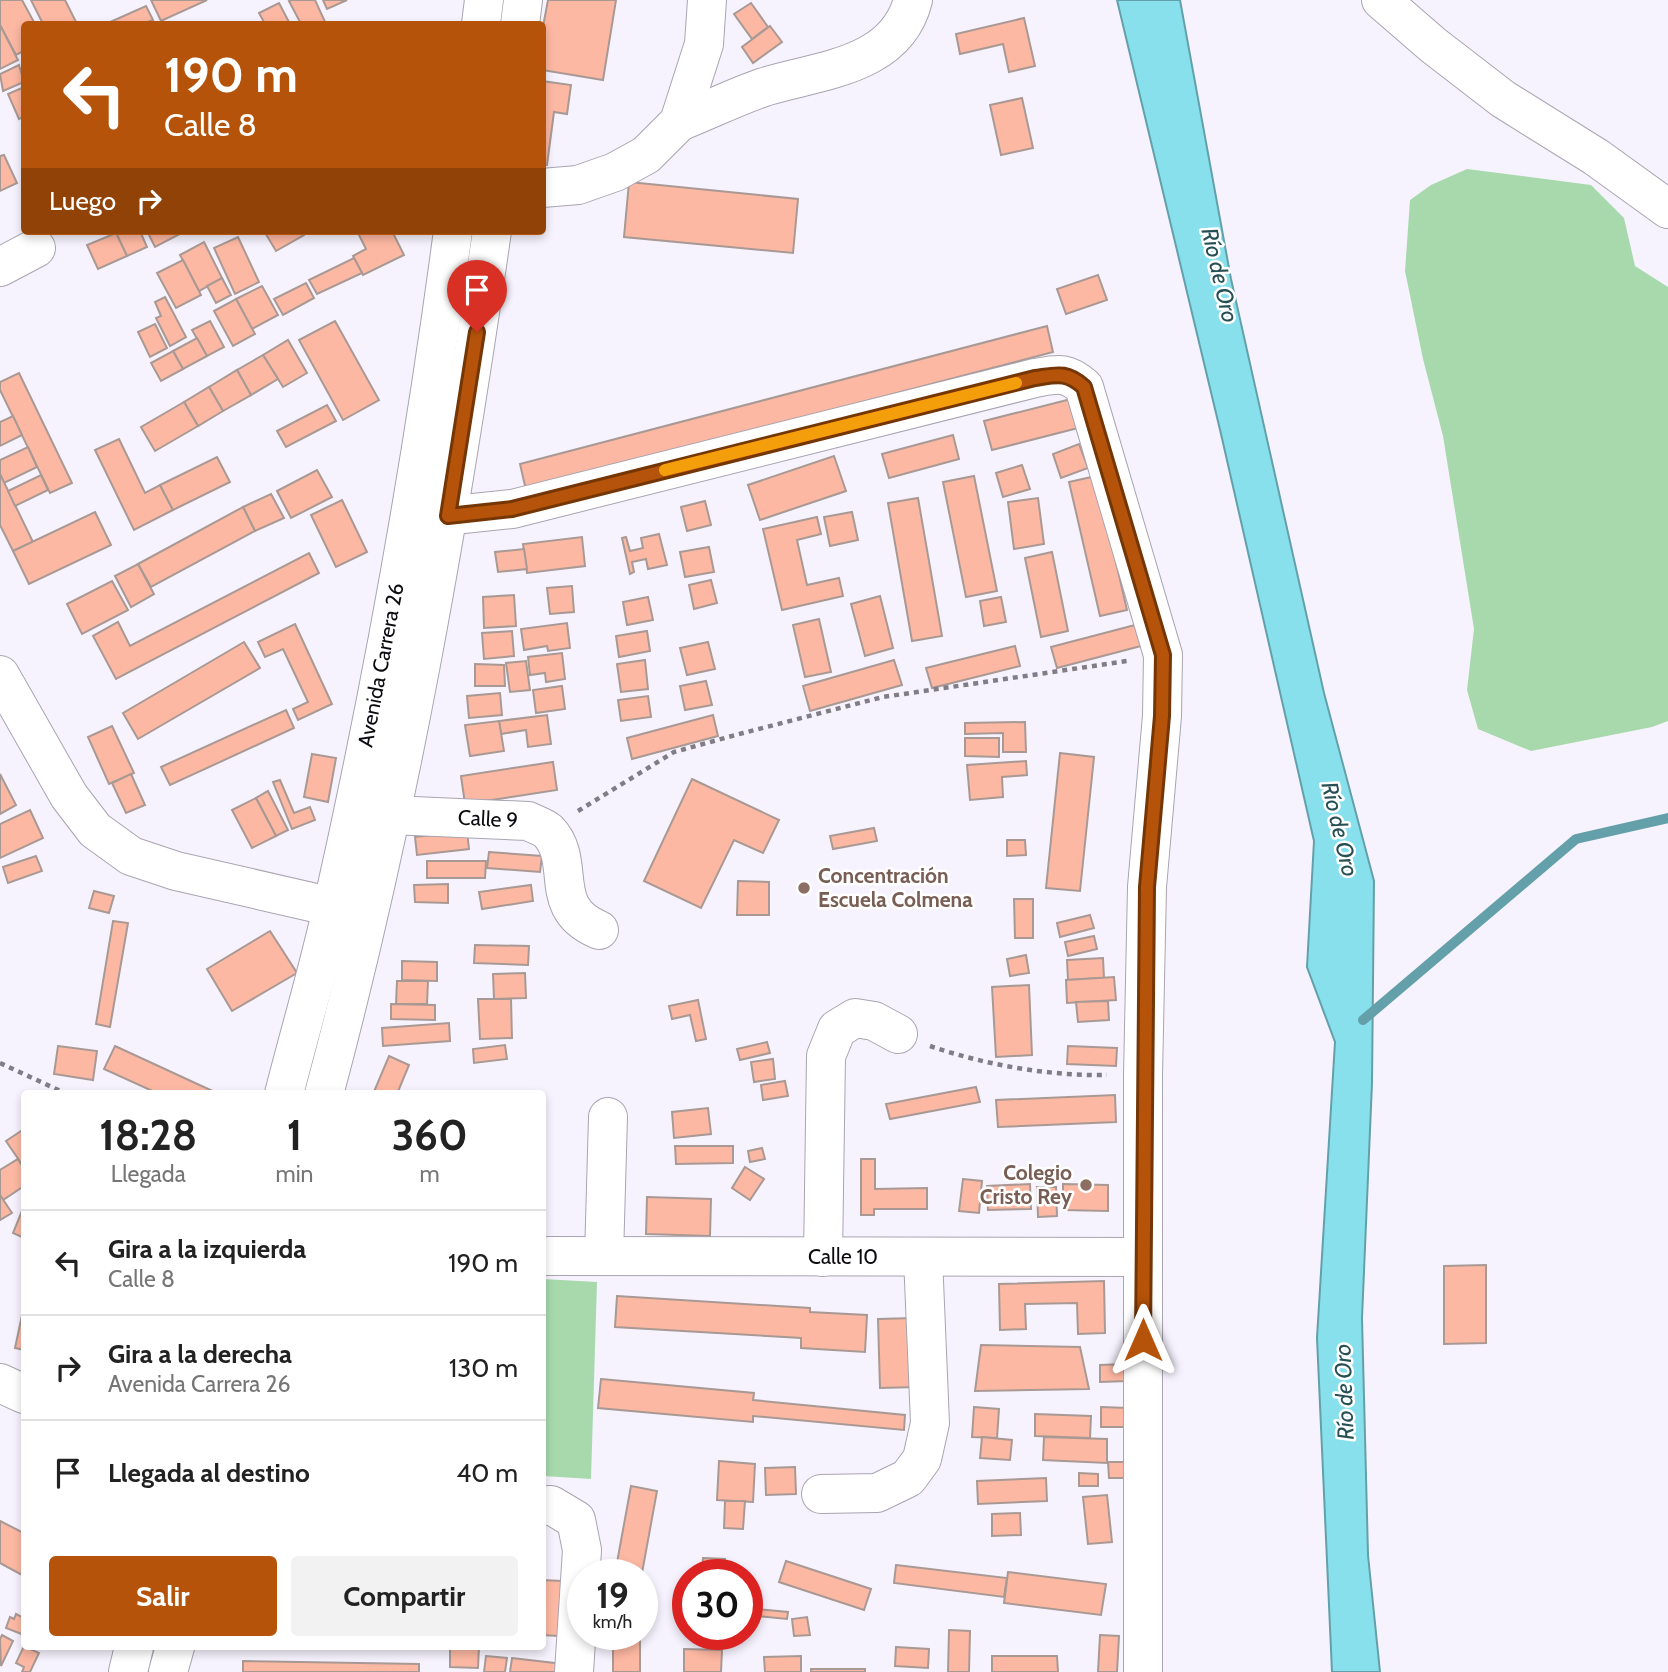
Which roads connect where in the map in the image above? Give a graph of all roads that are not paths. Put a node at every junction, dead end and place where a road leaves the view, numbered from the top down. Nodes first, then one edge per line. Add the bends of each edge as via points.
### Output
1 (484, 0) edge
2 (523, 0) edge
3 (707, 0) edge
4 (913, 0) edge
5 (1381, 0) edge
6 (481, 21) edge
7 (520, 21) edge
8 (679, 122) junction
9 (546, 188) edge
10 (1668, 209) edge
11 (452, 235) edge
12 (491, 235) edge
13 (36, 248) dead end
14 (0, 267) edge
15 (448, 516) junction
16 (410, 519) junction
17 (0, 675) edge
18 (391, 816) junction
19 (333, 907) junction
20 (598, 930) dead end
21 (898, 1034) road end
22 (285, 1090) edge
23 (325, 1090) edge
24 (608, 1117) dead end
25 (546, 1256) edge
26 (604, 1256) junction
27 (823, 1257) junction
28 (923, 1257) junction
29 (1143, 1258) junction
30 (0, 1383) edge
31 (21, 1393) edge
32 (821, 1494) dead end
33 (546, 1506) edge
34 (133, 1650) edge
35 (174, 1650) edge
36 (128, 1672) edge
37 (169, 1672) edge
38 (574, 1672) edge
39 (1143, 1672) edge

1 - 6 street
2 - 7 street
3 - 8 street via 704,44
4 - 8 street via 890,43 847,66 762,88
5 - 10 street via 1503,99
8 - 9 street via 646,155 615,172 578,185
11 - 16 street, Avenida Carrera 26
12 - 15 street, Avenida Carrera 26
13 - 14 street
15 - 16 street
15 - 18 street, Avenida Carrera 26
15 - 29 street via 512,509 1035,378 1072,376 1084,387 1163,655 1147,887
16 - 19 street, Avenida Carrera 26
17 - 19 street via 69,796 95,830 131,856 176,871
18 - 20 street, Calle 9 via 528,821 547,830 558,846 569,906 582,923
18 - 23 street, Avenida Carrera 26
19 - 22 street, Avenida Carrera 26
21 - 27 street via 874,1021 855,1018 837,1030 826,1056
24 - 26 street
25 - 26 street, Calle 10
26 - 27 street, Calle 10
27 - 28 street, Calle 10
28 - 29 street, Calle 10
28 - 32 street via 930,1423 922,1458 908,1478 877,1493
29 - 39 street
30 - 31 street
33 - 38 street via 576,1520 582,1550
34 - 36 street
35 - 37 street

